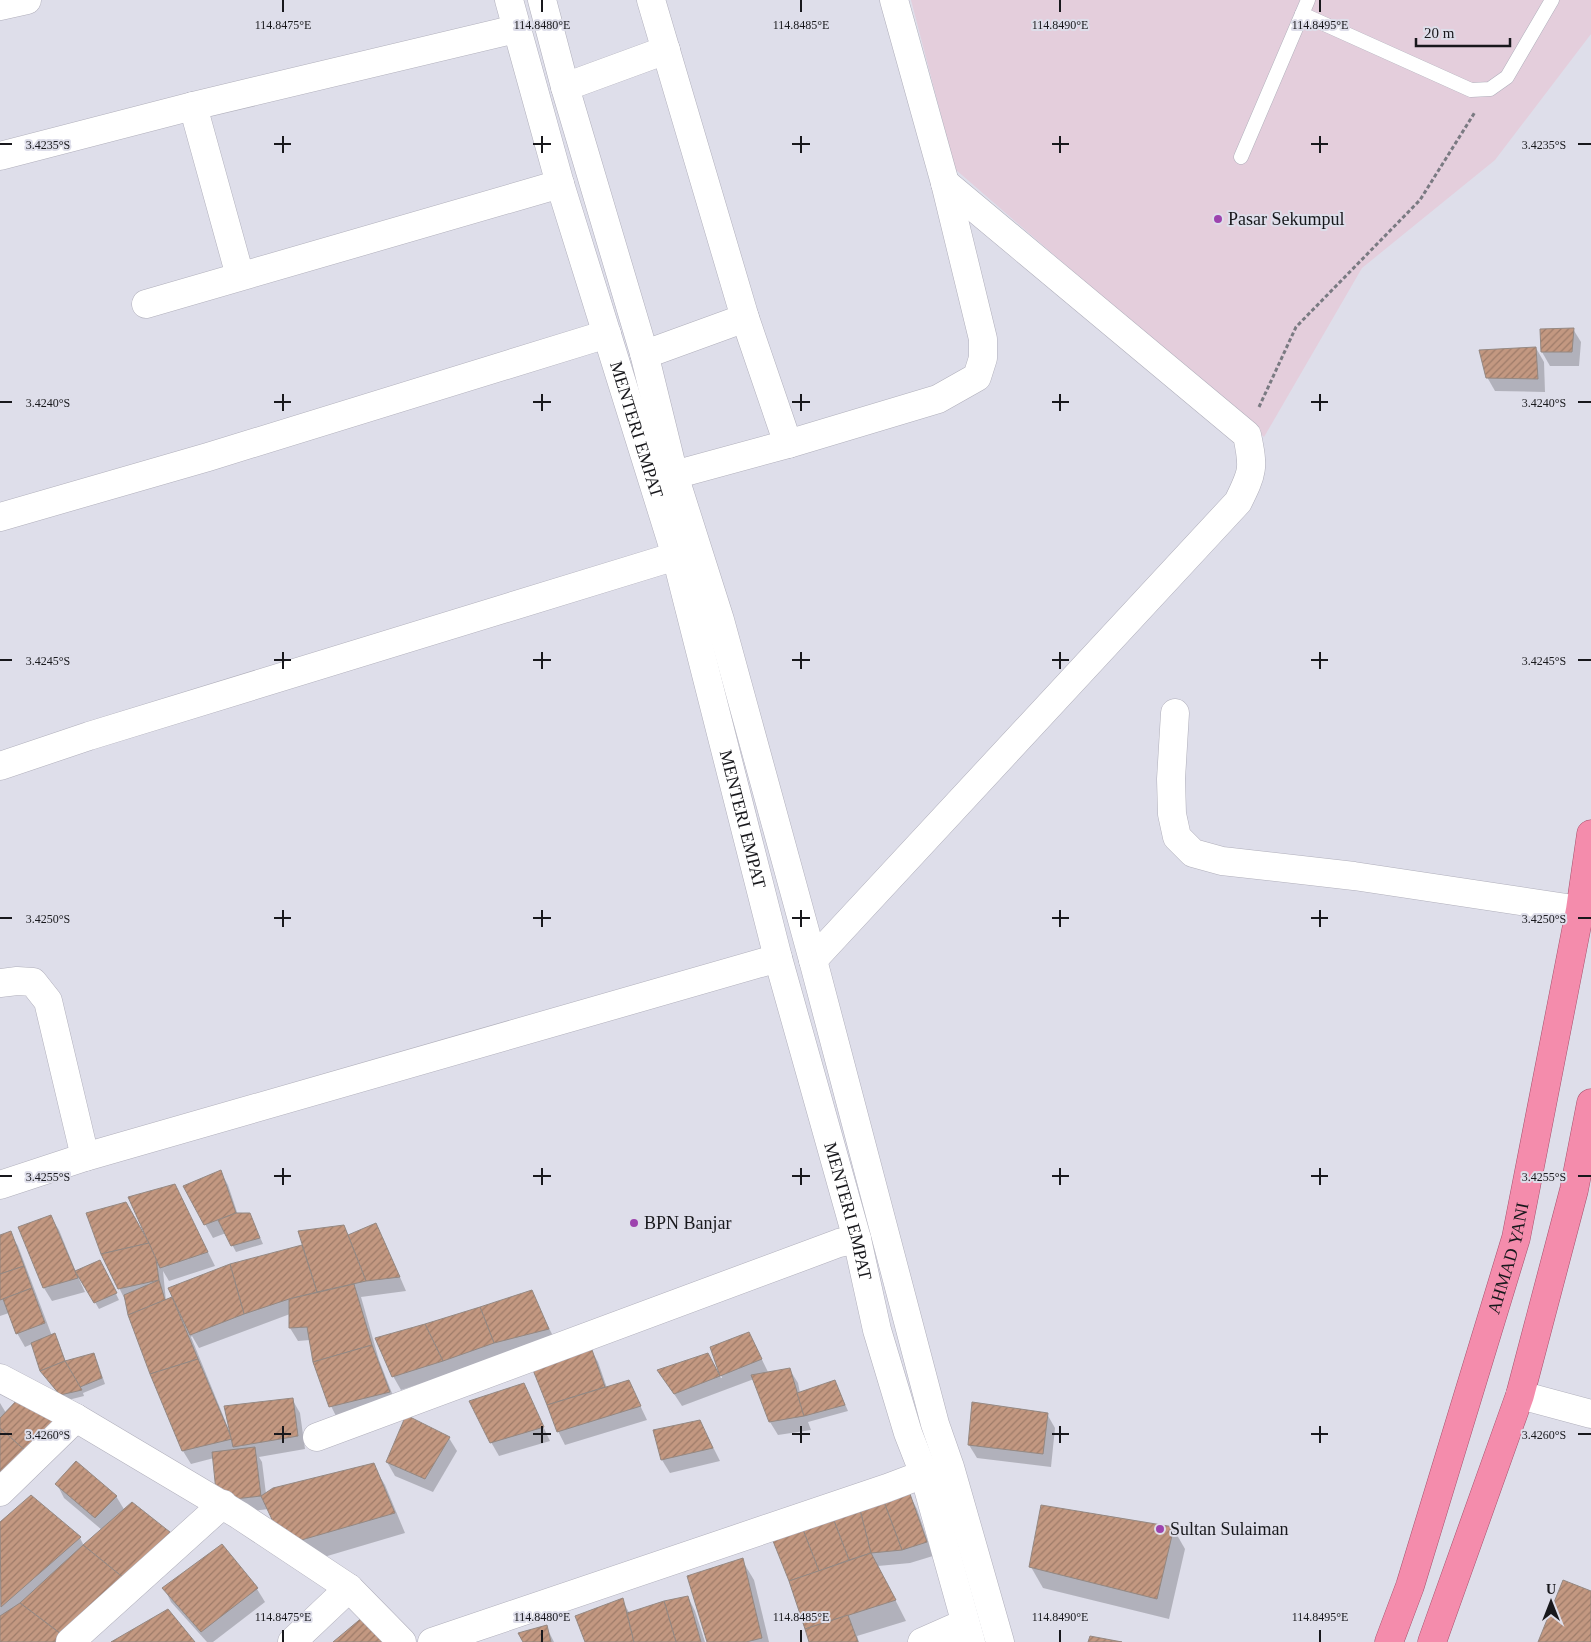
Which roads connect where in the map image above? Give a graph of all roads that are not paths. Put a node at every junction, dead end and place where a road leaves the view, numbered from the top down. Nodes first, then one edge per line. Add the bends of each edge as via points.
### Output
1 (26, 0) edge
2 (509, 0) edge
3 (542, 0) edge
4 (651, 0) edge
5 (894, 0) edge
6 (1308, 0) edge
7 (1552, 0) edge
8 (0, 6) edge
9 (1302, 14) junction
10 (516, 29) junction
11 (666, 50) junction
12 (565, 87) junction
13 (193, 106) junction
14 (0, 156) edge
15 (1241, 157) dead end
16 (591, 175) junction
17 (945, 183) junction
18 (560, 184) junction
19 (240, 276) junction
20 (146, 304) dead end
21 (745, 318) junction
22 (636, 326) junction
23 (607, 334) junction
24 (644, 353) junction
25 (788, 444) junction
26 (674, 475) junction
27 (0, 518) edge
28 (687, 553) junction
29 (745, 710) junction
30 (1175, 713) dead end
31 (716, 717) junction
32 (0, 766) edge
33 (1591, 834) edge
34 (1580, 910) junction
35 (778, 958) junction
36 (813, 960) junction
37 (0, 983) edge
38 (1591, 1103) edge
39 (850, 1105) junction
40 (822, 1114) junction
41 (85, 1157) junction
42 (0, 1185) edge
43 (884, 1233) junction
44 (857, 1239) junction
45 (0, 1378) edge
46 (1520, 1395) junction
47 (1591, 1414) edge
48 (76, 1418) junction
49 (935, 1424) junction
50 (908, 1433) junction
51 (317, 1437) dead end
52 (937, 1470) junction
53 (0, 1492) edge
54 (223, 1504) junction
55 (349, 1588) junction
56 (993, 1615) junction
57 (968, 1632) edge
58 (70, 1642) edge
59 (292, 1642) edge
60 (402, 1642) edge
61 (432, 1642) edge
62 (922, 1642) edge
63 (1000, 1642) edge
64 (1389, 1642) edge
65 (1432, 1642) edge

1 - 8 street
2 - 10 street, MENTERI EMPAT
3 - 12 street, MENTERI EMPAT
4 - 11 street
5 - 17 street
6 - 9 lane
7 - 9 lane via 1508,77 1490,89 1471,90
9 - 15 lane
10 - 13 street
10 - 18 street, MENTERI EMPAT
11 - 12 street
11 - 21 street
12 - 16 street, MENTERI EMPAT
13 - 14 street
13 - 19 street
16 - 18 street
16 - 22 street, MENTERI EMPAT
17 - 25 street via 983,339 983,358 977,377 938,399
17 - 36 street via 1247,435 1252,459 1250,478 1238,502
18 - 19 street
18 - 23 street, MENTERI EMPAT
19 - 20 street
21 - 24 street
21 - 25 street
22 - 23 street
22 - 24 street, MENTERI EMPAT
23 - 27 street
23 - 28 street, MENTERI EMPAT
24 - 26 street, MENTERI EMPAT
25 - 26 street
26 - 28 street, MENTERI EMPAT
28 - 29 street, MENTERI EMPAT via 720,620
28 - 31 street, MENTERI EMPAT
28 - 32 street
29 - 31 street
29 - 36 street, MENTERI EMPAT
30 - 34 street via 1172,814 1177,837 1193,853 1222,860
31 - 35 street, MENTERI EMPAT
33 - 34 highway, AHMAD YANI
34 - 64 highway, AHMAD YANI via 1516,1238 1410,1586
35 - 36 street
35 - 40 street, MENTERI EMPAT
35 - 41 street
36 - 39 street, MENTERI EMPAT
37 - 41 street via 33,982 48,1001
38 - 46 highway via 1574,1190
39 - 40 street
39 - 43 street, MENTERI EMPAT
40 - 44 street, MENTERI EMPAT
41 - 42 street
43 - 44 street
43 - 49 street, MENTERI EMPAT
44 - 50 street, MENTERI EMPAT via 878,1330
44 - 51 street
45 - 48 street
46 - 47 street
46 - 65 highway
48 - 53 street
48 - 54 street
49 - 50 street
49 - 52 street, MENTERI EMPAT
50 - 52 street, MENTERI EMPAT
52 - 56 street, MENTERI EMPAT
52 - 57 street, MENTERI EMPAT
52 - 61 street
54 - 55 street
54 - 58 street
55 - 59 street
55 - 60 street
56 - 57 street
56 - 63 street, MENTERI EMPAT
57 - 62 street

